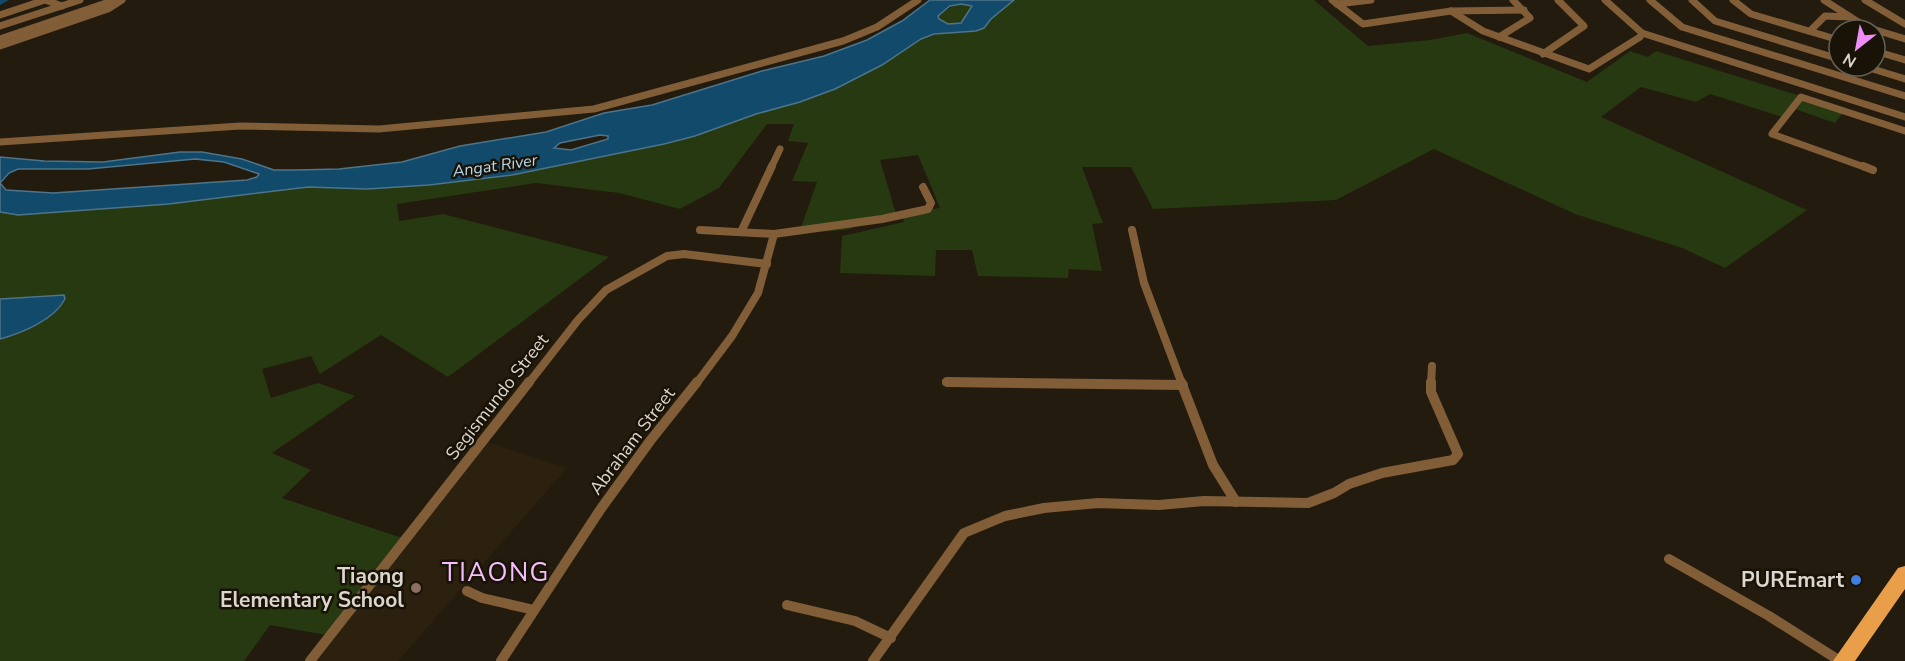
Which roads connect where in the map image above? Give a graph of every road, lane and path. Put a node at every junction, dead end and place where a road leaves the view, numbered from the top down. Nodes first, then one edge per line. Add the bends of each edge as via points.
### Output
1 (80, 0) edge
2 (115, 0) edge
3 (122, 0) edge
4 (918, 0) edge
5 (1371, 0) edge
6 (1513, 0) edge
7 (1558, 0) edge
8 (1605, 0) edge
9 (1650, 0) edge
10 (1692, 0) edge
11 (1734, 0) edge
12 (1824, 0) edge
13 (1865, 0) edge
14 (1334, 2) edge
15 (62, 6) junction
16 (1524, 10) junction
17 (1451, 11) junction
18 (0, 15) edge
19 (1851, 17) junction
20 (1905, 24) edge
21 (0, 26) edge
22 (1809, 31) junction
23 (1642, 33) junction
24 (1827, 36) edge
25 (1499, 37) junction
26 (0, 39) edge
27 (1905, 39) edge
28 (0, 46) edge
29 (1543, 54) junction
30 (1827, 55) edge
31 (1887, 55) edge
32 (1905, 60) edge
33 (1887, 73) edge
34 (1905, 79) edge
35 (1905, 96) edge
36 (1905, 117) edge
37 (1905, 130) edge
38 (0, 142) edge
39 (780, 149) dead end
40 (1873, 170) dead end
41 (923, 187) dead end
42 (700, 230) dead end
43 (1132, 230) dead end
44 (741, 232) junction
45 (774, 234) junction
46 (767, 264) junction
47 (1432, 366) dead end
48 (946, 381) dead end
49 (1183, 385) junction
50 (1236, 502) junction
51 (1669, 559) dead end
52 (1905, 574) edge
53 (467, 591) dead end
54 (787, 605) dead end
55 (534, 610) junction
56 (891, 638) junction
57 (310, 661) edge
58 (501, 661) edge
59 (873, 661) edge
60 (1842, 661) edge

1 - 15 street
2 - 26 street
3 - 28 street via 108,9
4 - 38 street via 877,27 843,42 594,109 379,129 240,126
5 - 14 street
6 - 16 street
7 - 29 street via 1584,26
8 - 23 street
9 - 35 street via 1683,27
10 - 30 street via 1715,21
11 - 22 street via 1751,14
12 - 19 street
13 - 20 street
14 - 17 street via 1363,24
15 - 18 street via 45,0
15 - 21 street
16 - 17 street
16 - 25 street via 1530,18
17 - 25 street
19 - 22 street via 1825,16
19 - 27 street via 1866,27
22 - 24 street
23 - 29 street via 1589,69
23 - 36 street
25 - 29 street
31 - 32 street
33 - 34 street
37 - 40 street via 1801,97 1772,134
39 - 44 street
41 - 45 street via 931,203 928,209
42 - 44 street
43 - 49 street via 1144,284
44 - 45 street
45 - 46 street, Abraham Street
46 - 55 street, Abraham Street via 758,293 732,336 650,441
46 - 57 street, Segismundo Street via 684,254 667,256 606,290 578,320
47 - 50 street via 1431,392 1458,454 1453,460 1382,473 1308,503
48 - 49 street
49 - 50 street via 1213,465
50 - 56 street via 1098,503 1005,516 964,533
51 - 60 street
52 - 60 main road
53 - 55 street
54 - 56 street via 855,621
55 - 58 street, Abraham Street
56 - 59 street

